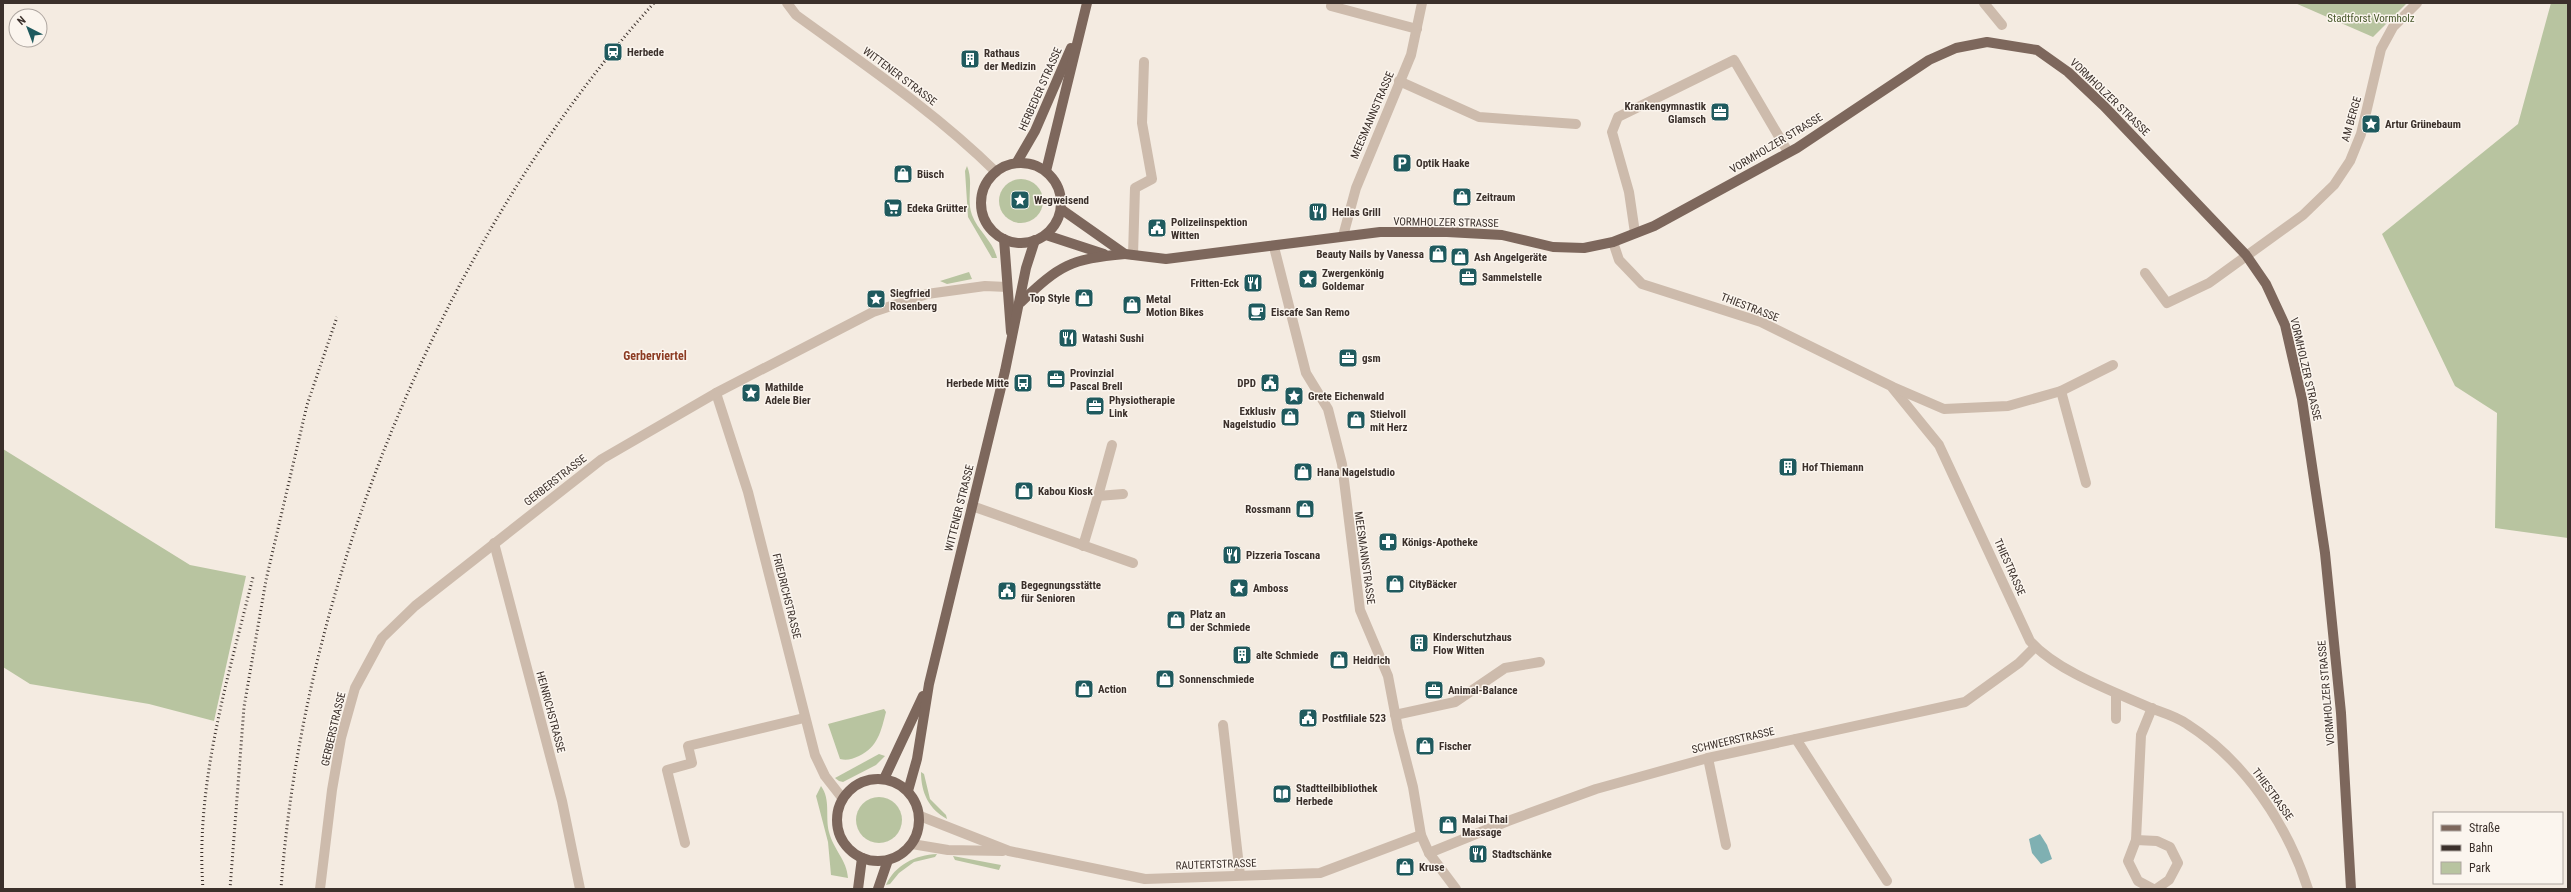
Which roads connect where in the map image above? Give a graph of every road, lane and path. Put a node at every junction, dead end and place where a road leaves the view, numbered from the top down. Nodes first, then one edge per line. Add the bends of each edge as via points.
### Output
1 (787, 3) edge
2 (1087, 3) edge
3 (1332, 3) edge
4 (1422, 3) edge
5 (1984, 3) edge
6 (2417, 3) edge
7 (1082, 24) junction
8 (2002, 25) dead end
9 (1418, 29) junction
10 (1144, 62) dead end
11 (1399, 81) junction
12 (1576, 124) dead end
13 (1788, 152) junction
14 (1017, 162) junction
15 (1046, 171) junction
16 (996, 172) junction
17 (1061, 210) junction
18 (1635, 233) junction
19 (1046, 235) junction
20 (1343, 236) junction
21 (1004, 239) junction
22 (1035, 240) junction
23 (1613, 242) junction
24 (1274, 247) junction
25 (1129, 254) junction
26 (1107, 255) junction
27 (2246, 255) junction
28 (2145, 273) dead end
29 (1007, 287) junction
30 (1021, 302) junction
31 (1011, 338) junction
32 (2113, 365) dead end
33 (1891, 386) junction
34 (2061, 391) junction
35 (716, 393) junction
36 (1112, 446) dead end
37 (2086, 483) dead end
38 (1123, 494) dead end
39 (1098, 496) junction
40 (972, 506) junction
41 (494, 543) junction
42 (1083, 546) junction
43 (1133, 563) dead end
44 (2035, 647) junction
45 (1540, 662) dead end
46 (929, 684) junction
47 (2116, 694) junction
48 (2152, 708) junction
49 (1396, 715) junction
50 (804, 718) junction
51 (2116, 719) dead end
52 (1223, 725) dead end
53 (1796, 739) junction
54 (1708, 758) junction
55 (884, 779) junction
56 (908, 791) junction
57 (843, 799) junction
58 (920, 816) junction
59 (1421, 835) junction
60 (2136, 840) junction
61 (685, 843) dead end
62 (912, 844) junction
63 (1726, 845) dead end
64 (1009, 851) junction
65 (1429, 853) junction
66 (862, 858) junction
67 (888, 860) junction
68 (1240, 875) junction
69 (1887, 881) dead end
70 (320, 889) edge
71 (580, 889) edge
72 (858, 889) edge
73 (878, 889) edge
74 (1456, 889) edge
75 (2153, 889) edge
76 (2156, 889) edge
77 (2308, 889) edge
78 (2351, 889) edge

1 - 16 street, WITTENER STRASSE via 796,16 927,111
2 - 7 main road
3 - 9 street via 1332,6
4 - 9 street, MEESMANNSTRASSE
5 - 8 street
6 - 27 street, AM BERGE via 2386,36 2361,134 2350,161 2334,185 2303,214
7 - 14 main road, HERBEDER STRASSE via 1035,131
7 - 15 main road
9 - 11 street, MEESMANNSTRASSE via 1411,55
10 - 25 street via 1142,123 1152,179 1136,188
11 - 12 street via 1479,117
11 - 20 street, MEESMANNSTRASSE via 1356,188
13 - 18 main road, VORMHOLZER STRASSE via 1654,226
13 - 18 street via 1734,60 1618,117 1612,132 1629,192
13 - 27 main road, VORMHOLZER STRASSE via 1929,60 1956,48 1987,42 2038,50 2068,72 2104,106
14 - 15 main road via 1032,164
14 - 16 main road
15 - 17 main road via 1060,190
16 - 21 main road via 987,182 982,194 982,208 985,221
17 - 19 main road via 1055,225
17 - 25 main road
18 - 23 main road, VORMHOLZER STRASSE
19 - 22 main road
19 - 26 main road
20 - 23 main road, VORMHOLZER STRASSE via 1380,232 1447,232 1502,235 1553,247 1584,248
20 - 24 main road, VORMHOLZER STRASSE
21 - 22 main road via 1017,243
21 - 29 main road, WITTENER STRASSE
22 - 30 main road, WITTENER STRASSE via 1026,268
23 - 33 street, THIESTRASSE via 1619,260 1642,284 1761,322
24 - 25 main road, VORMHOLZER STRASSE via 1166,259
24 - 49 street, MEESMANNSTRASSE via 1306,373 1328,409 1342,464 1360,610 1388,676
25 - 26 main road
26 - 30 main road via 1069,263 1051,273
27 - 28 street, AM BERGE via 2209,283 2167,303
27 - 78 main road, VORMHOLZER STRASSE via 2266,284 2285,325 2302,399 2326,561 2341,713
29 - 31 main road, WITTENER STRASSE
29 - 35 street, GERBERSTRASSE via 985,286 927,294 872,312
30 - 31 main road, WITTENER STRASSE
31 - 40 main road, WITTENER STRASSE
32 - 34 street, THIESTRASSE
33 - 34 street, THIESTRASSE via 1944,409 2008,406
33 - 44 street, THIESTRASSE via 1939,444
34 - 37 street
35 - 41 street, GERBERSTRASSE via 602,459
35 - 50 street, FRIEDRICHSTRASSE via 748,492
36 - 39 street
38 - 39 street
39 - 42 street
40 - 42 street
40 - 46 main road, WITTENER STRASSE
41 - 70 street, GERBERSTRASSE via 415,606 382,638 355,688 341,738
41 - 71 street, HEINRICHSTRASSE via 562,801
42 - 43 street
44 - 47 street, THIESTRASSE via 2042,655
44 - 53 street, SCHWEERSTRASSE via 2018,663 1965,702
45 - 49 street via 1505,668 1455,702
46 - 55 main road, WITTENER STRASSE
46 - 56 main road, WITTENER STRASSE
47 - 48 street, THIESTRASSE
47 - 51 street
48 - 60 street via 2141,735
48 - 77 street, THIESTRASSE via 2186,723 2217,747 2251,782 2282,824
49 - 59 street, MEESMANNSTRASSE
50 - 57 street, FRIEDRICHSTRASSE via 815,755 825,776
50 - 61 street via 688,746 692,763 667,770
52 - 68 street
53 - 54 street, SCHWEERSTRASSE
53 - 69 street
54 - 63 street
54 - 65 street, SCHWEERSTRASSE via 1596,789
55 - 56 main road via 897,783
55 - 57 main road via 861,783 851,789
56 - 58 main road via 916,803
57 - 66 main road via 838,812 840,832 850,850
58 - 62 main road
58 - 64 street, RAUTERTSTRASSE
59 - 65 street, MEESMANNSTRASSE
59 - 68 street, RAUTERTSTRASSE via 1320,873
60 - 75 street via 2128,861 2138,882
60 - 76 street via 2157,841 2170,847 2178,863 2169,880
62 - 64 street, RAUTERTSTRASSE via 948,850
62 - 67 main road via 902,854
64 - 68 street, RAUTERTSTRASSE via 1145,879
65 - 74 street, MEESMANNSTRASSE
66 - 67 main road via 874,861
66 - 72 main road
67 - 73 main road

